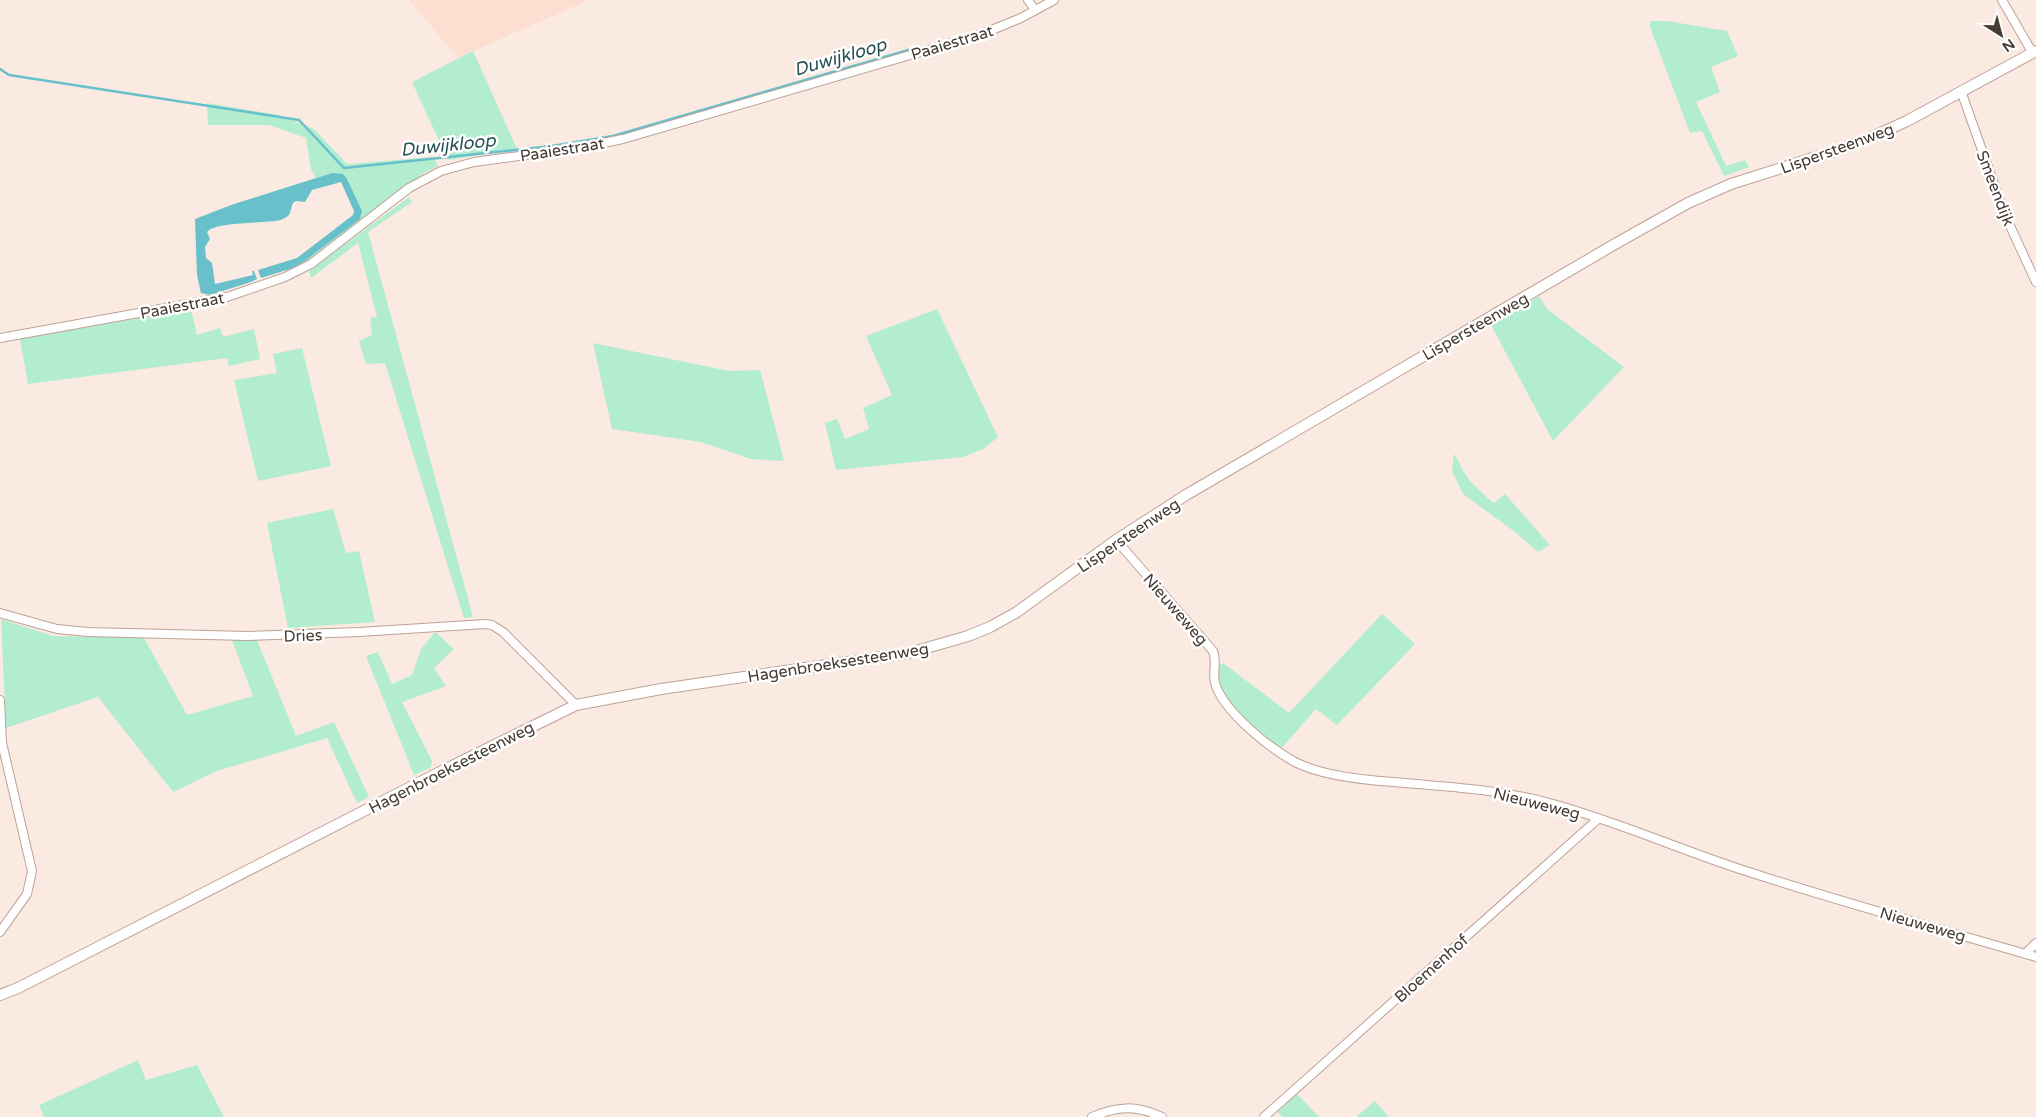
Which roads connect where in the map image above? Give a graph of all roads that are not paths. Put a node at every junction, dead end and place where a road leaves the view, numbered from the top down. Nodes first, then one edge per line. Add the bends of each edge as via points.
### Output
1 (1028, 0) edge
2 (1054, 0) edge
3 (2002, 0) edge
4 (1035, 10) junction
5 (2034, 51) edge
6 (1961, 91) junction
7 (2036, 282) edge
8 (0, 338) edge
9 (1116, 540) junction
10 (0, 613) edge
11 (937, 646) joint
12 (0, 700) edge
13 (576, 705) junction
14 (1598, 819) junction
15 (0, 932) edge
16 (2036, 943) edge
17 (2024, 954) junction
18 (2036, 957) edge
19 (0, 995) edge
20 (1092, 1117) edge
21 (1162, 1117) edge
22 (1264, 1117) edge

1 - 4 street
2 - 4 street, Paaiestraat
3 - 5 street
4 - 8 street, Paaiestraat via 982,34 623,139 474,162 441,171 409,188 312,264 228,297
5 - 6 street, Lispersteenweg
6 - 7 street, Smeendijk via 2005,215
6 - 9 street, Lispersteenweg via 1907,122 1856,144 1731,184 1688,203 1195,490
9 - 11 street, Lispersteenweg via 1017,612 968,636
9 - 14 street, Nieuweweg via 1213,651 1216,658 1213,674 1220,696 1243,723 1296,763 1337,775 1376,781 1507,793
10 - 13 street, Dries via 64,630 247,636 492,625 503,632
11 - 13 street, Hagenbroeksesteenweg
12 - 15 street via 2,743 32,871 27,894
13 - 19 street, Hagenbroeksesteenweg
14 - 17 street, Nieuweweg via 1749,872
14 - 22 street, Bloemenhof
16 - 17 street
17 - 18 street, Nieuweweg
20 - 21 street via 1111,1110 1136,1107

